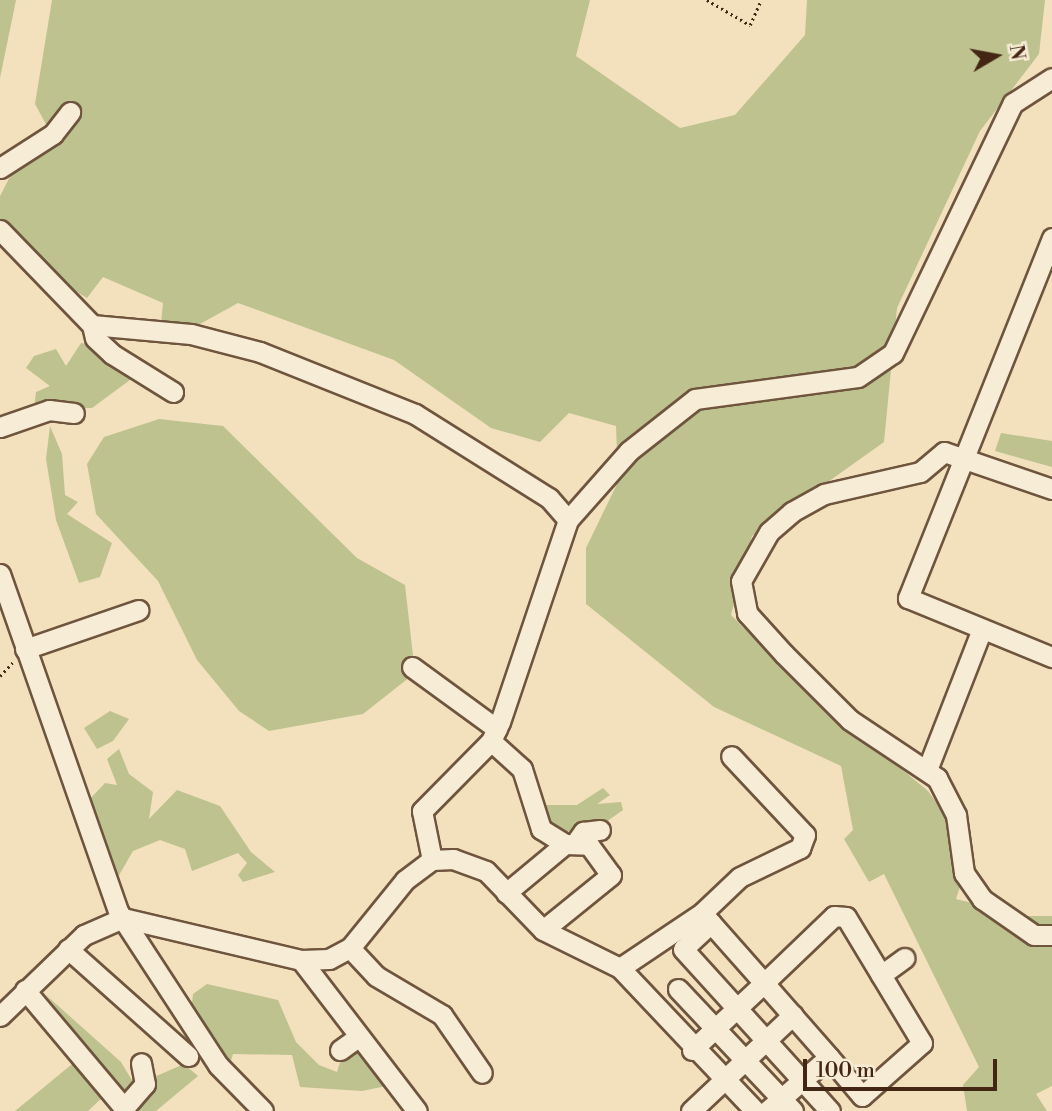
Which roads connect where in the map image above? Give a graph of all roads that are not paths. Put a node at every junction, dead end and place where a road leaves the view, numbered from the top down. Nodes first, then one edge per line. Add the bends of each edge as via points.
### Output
1 (1052, 78) edge
2 (70, 112) dead end
3 (0, 168) edge
4 (0, 230) edge
5 (1052, 238) edge
6 (93, 325) junction
7 (173, 392) dead end
8 (74, 413) dead end
9 (0, 427) edge
10 (967, 456) junction
11 (1052, 489) edge
12 (568, 520) junction
13 (0, 574) edge
14 (138, 610) dead end
15 (982, 629) junction
16 (25, 649) junction
17 (1052, 657) edge
18 (412, 667) dead end
19 (494, 735) junction
20 (731, 756) dead end
21 (927, 770) junction
22 (780, 807) junction
23 (600, 830) dead end
24 (783, 830) dead end
25 (571, 841) junction
26 (432, 860) junction
27 (506, 893) junction
28 (123, 918) junction
29 (707, 918) junction
30 (543, 930) junction
31 (1052, 935) edge
32 (349, 948) junction
33 (68, 949) junction
34 (904, 958) dead end
35 (301, 960) junction
36 (620, 968) junction
37 (701, 969) junction
38 (881, 975) junction
39 (764, 983) junction
40 (678, 989) junction
41 (25, 990) junction
42 (737, 1008) junction
43 (653, 1009) junction
44 (793, 1015) junction
45 (0, 1016) edge
46 (716, 1028) junction
47 (456, 1031) junction
48 (358, 1037) junction
49 (766, 1039) junction
50 (444, 1047) dead end
51 (340, 1050) dead end
52 (692, 1050) junction
53 (188, 1056) dead end
54 (829, 1057) junction
55 (745, 1058) junction
56 (141, 1063) dead end
57 (482, 1073) dead end
58 (806, 1078) junction
59 (724, 1082) junction
60 (860, 1103) edge
61 (788, 1105) edge
62 (263, 1111) edge
63 (417, 1111) edge
64 (691, 1111) edge
65 (755, 1111) edge
66 (767, 1111) edge
67 (830, 1111) edge

1 - 12 street via 1013,103 907,333 880,366 858,377 695,399 629,451
2 - 3 street via 54,134
4 - 6 street
5 - 10 street
6 - 7 street via 95,338 112,354
6 - 12 street via 191,334 260,352 415,414 549,498
8 - 9 street via 49,410
10 - 11 street
10 - 15 street via 908,598
10 - 21 street via 944,452 920,472 824,494 769,532 741,581 747,613 784,654 850,720
12 - 19 street
13 - 16 street
14 - 16 street
15 - 17 street
15 - 21 street
16 - 28 street
18 - 19 street
19 - 25 street via 522,769 541,829
19 - 26 street via 422,811
20 - 22 street
21 - 31 street via 956,815 964,873 982,899 1034,935
22 - 24 street
22 - 29 street via 805,835 800,848 740,877
23 - 25 street via 583,832
25 - 27 street
25 - 30 street via 589,845 611,876
26 - 27 street via 471,863
26 - 32 street via 405,880
27 - 30 street
28 - 33 street
28 - 35 street
28 - 62 street via 218,1065
29 - 36 street
29 - 37 street via 682,949
29 - 39 street
30 - 36 street
32 - 35 street via 329,959
32 - 47 street via 376,976
33 - 41 street
33 - 53 street
34 - 38 street
35 - 48 street
36 - 43 street
37 - 40 street
37 - 42 street
38 - 39 street via 846,917 834,916
38 - 60 street via 922,1043
39 - 42 street
39 - 44 street
40 - 43 street
40 - 46 street
41 - 45 street
41 - 56 street via 124,1108 145,1084
42 - 46 street
42 - 49 street
43 - 52 street
44 - 49 street
44 - 54 street
46 - 52 street
46 - 55 street
47 - 50 street
47 - 57 street
48 - 51 street
48 - 63 street
49 - 55 street
49 - 58 street
52 - 59 street
54 - 58 street
54 - 60 street
55 - 59 street
55 - 61 street
58 - 61 street
58 - 67 street
59 - 64 street
59 - 65 street
61 - 66 street

